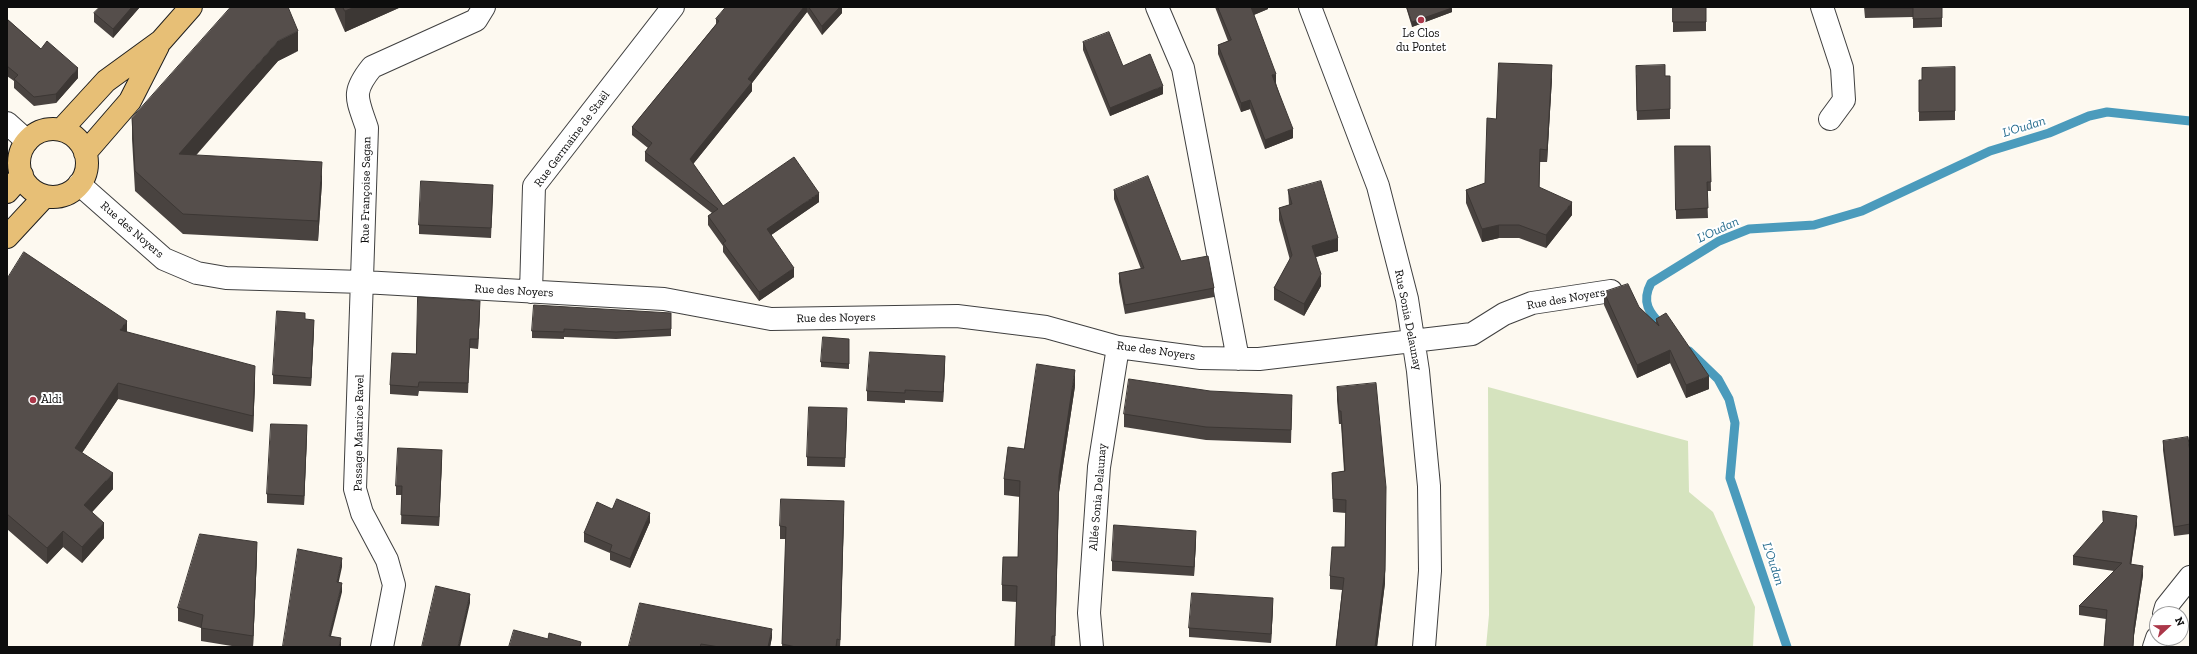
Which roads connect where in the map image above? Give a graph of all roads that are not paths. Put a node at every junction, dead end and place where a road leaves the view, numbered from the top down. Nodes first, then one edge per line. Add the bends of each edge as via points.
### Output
1 (191, 7) edge
2 (484, 7) edge
3 (673, 7) edge
4 (1157, 7) edge
5 (1310, 7) edge
6 (1822, 7) edge
7 (161, 41) junction
8 (1830, 119) dead end
9 (7, 123) edge
10 (61, 130) junction
11 (27, 141) junction
12 (85, 153) junction
13 (22, 175) junction
14 (79, 184) junction
15 (7, 192) edge
16 (45, 196) junction
17 (7, 236) edge
18 (363, 282) junction
19 (1612, 291) edge
20 (531, 292) junction
21 (1413, 340) junction
22 (1118, 347) junction
23 (1238, 359) junction
24 (2190, 577) edge
25 (2166, 606) edge
26 (382, 647) edge
27 (1092, 647) edge
28 (1424, 647) edge

1 - 7 main road
2 - 18 street, Rue Françoise Sagan via 476,20 372,66 360,81 357,94 367,128
3 - 20 street, Rue Germaine de Staël via 534,186
4 - 23 street via 1183,68
5 - 21 street, Rue Sonia Delaunay via 1378,186 1406,299
6 - 8 street via 1842,68 1844,100
7 - 10 main road via 106,81
7 - 12 main road via 130,101
9 - 11 street
10 - 11 main road via 43,131
10 - 12 main road via 76,138
11 - 13 main road via 20,157
12 - 14 main road via 86,170
13 - 15 main road
13 - 16 main road via 31,188
14 - 16 main road via 64,195
14 - 18 street, Rue des Noyers via 164,260 196,273 226,278
16 - 17 main road
18 - 20 street, Rue des Noyers
18 - 26 street, Passage Maurice Ravel via 355,488 362,513 387,560 394,584
19 - 21 street, Rue des Noyers via 1532,303 1504,314 1472,334
20 - 22 street, Rue des Noyers via 664,299 771,319 957,316 1046,327
21 - 23 street, Rue des Noyers via 1266,358
21 - 28 street, Rue Sonia Delaunay via 1429,486 1430,571
22 - 23 street, Rue des Noyers via 1201,358
22 - 27 street, Allée Sonia Delaunay via 1099,466 1090,613
24 - 25 street

